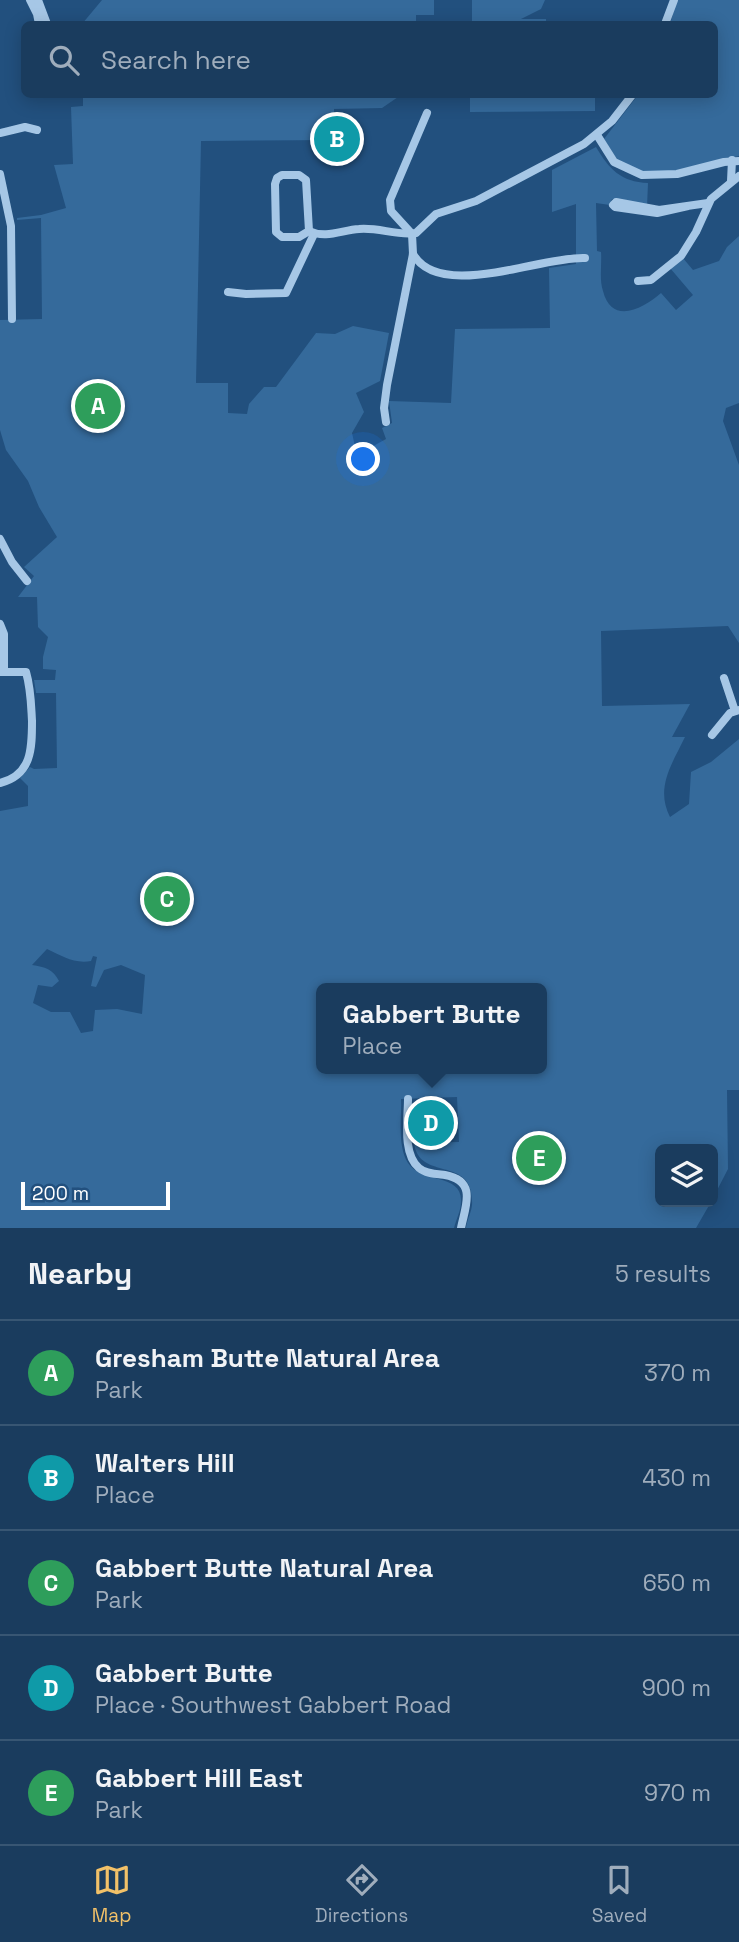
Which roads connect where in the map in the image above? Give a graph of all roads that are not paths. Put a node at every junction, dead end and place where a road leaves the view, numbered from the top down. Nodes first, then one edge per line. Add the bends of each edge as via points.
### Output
1 (30, 0) edge
2 (38, 0) edge
3 (674, 0) edge
4 (38, 21) edge
5 (46, 21) edge
6 (666, 21) edge
7 (630, 98) edge
8 (428, 113) dead end
9 (37, 130) dead end
10 (0, 133) edge
11 (597, 135) junction
12 (736, 161) edge
13 (0, 177) edge
14 (735, 178) edge
15 (708, 203) junction
16 (688, 206) junction
17 (311, 232) junction
18 (412, 234) junction
19 (413, 254) junction
20 (585, 258) dead end
21 (638, 281) dead end
22 (228, 292) dead end
23 (12, 319) dead end
24 (386, 422) dead end
25 (0, 539) edge
26 (27, 581) dead end
27 (0, 624) edge
28 (2, 672) edge
29 (724, 678) dead end
30 (737, 710) edge
31 (712, 734) dead end
32 (0, 783) edge
33 (408, 1099) dead end
34 (461, 1228) edge

1 - 4 street
2 - 5 street
3 - 6 street
7 - 11 street
8 - 18 street via 390,200 391,211
9 - 10 street via 25,127
11 - 12 street via 614,162 642,175 677,174
11 - 18 street via 476,201 436,214
12 - 14 street
13 - 23 street via 11,226
14 - 15 street
15 - 16 street
15 - 21 street via 681,256 651,280
16 - 16 street via 659,211 613,205 657,214
17 - 17 street via 306,180 299,175 282,176 275,184 276,232 282,237
17 - 18 street via 337,234 363,228
17 - 22 street via 286,293
18 - 19 street
19 - 20 street via 428,270 475,275
19 - 24 street via 390,365
25 - 26 street
27 - 28 street via 4,634
28 - 32 street via 26,672 31,691 30,756 22,771
29 - 30 street
30 - 31 street
33 - 34 street via 408,1144 416,1164 455,1178 465,1189 468,1205

